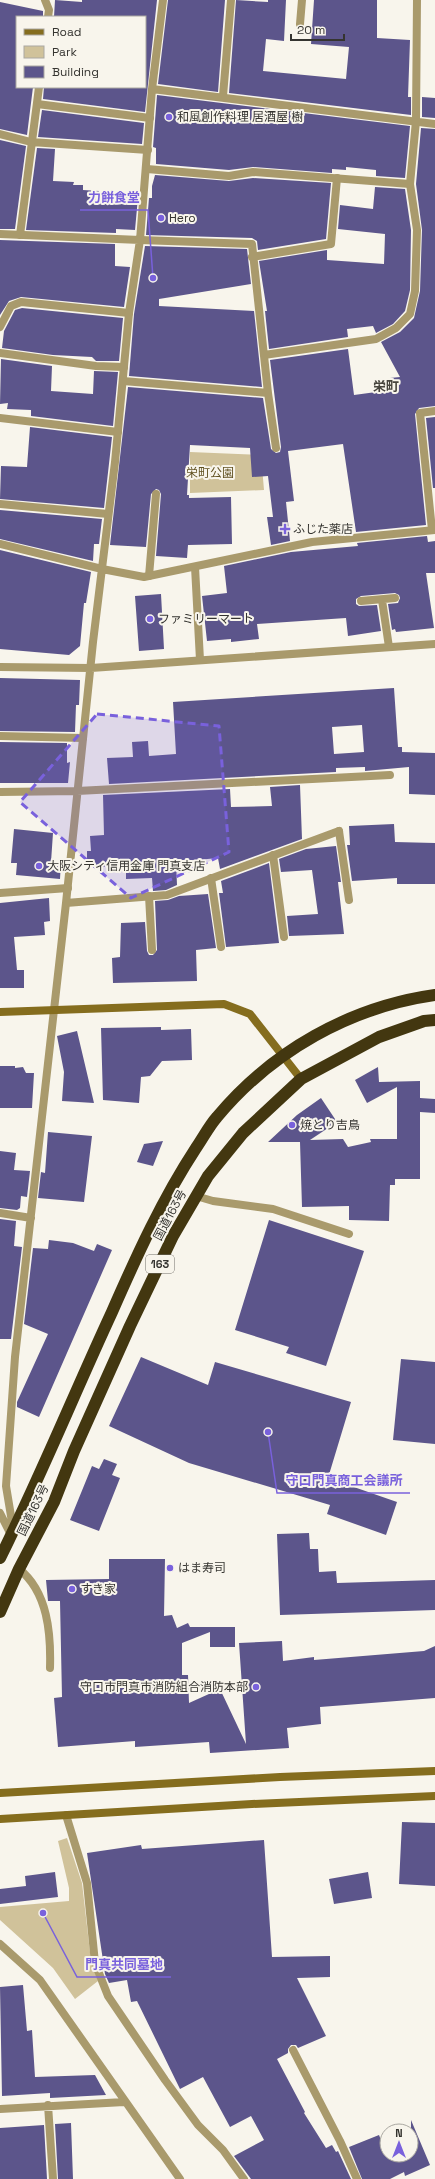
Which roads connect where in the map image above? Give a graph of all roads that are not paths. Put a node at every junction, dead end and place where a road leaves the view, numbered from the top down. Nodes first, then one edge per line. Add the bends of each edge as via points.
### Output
1 (44, 0) edge
2 (163, 0) edge
3 (231, 0) edge
4 (302, 0) edge
5 (417, 0) edge
6 (48, 16) edge
7 (300, 24) dead end
8 (39, 88) edge
9 (152, 88) junction
10 (223, 96) junction
11 (37, 104) junction
12 (150, 118) junction
13 (416, 121) junction
14 (435, 124) edge
15 (0, 134) edge
16 (31, 142) junction
17 (148, 150) junction
18 (147, 169) junction
19 (337, 178) junction
20 (410, 184) junction
21 (0, 234) edge
22 (20, 234) junction
23 (140, 240) junction
24 (252, 257) junction
25 (129, 313) junction
26 (0, 327) edge
27 (0, 353) edge
28 (264, 355) junction
29 (124, 367) junction
30 (122, 380) junction
31 (268, 393) junction
32 (435, 411) edge
33 (0, 418) edge
34 (118, 432) junction
35 (276, 448) dead end
36 (156, 494) dead end
37 (0, 504) edge
38 (108, 514) junction
39 (433, 530) edge
40 (0, 544) edge
41 (195, 567) junction
42 (102, 569) junction
43 (149, 576) junction
44 (395, 598) dead end
45 (382, 600) junction
46 (361, 601) dead end
47 (435, 644) edge
48 (389, 647) junction
49 (200, 660) junction
50 (0, 667) edge
51 (91, 668) junction
52 (0, 736) edge
53 (83, 738) junction
54 (390, 775) dead end
55 (77, 791) junction
56 (0, 792) edge
57 (273, 855) junction
58 (211, 878) junction
59 (68, 888) junction
60 (0, 893) edge
61 (149, 896) junction
62 (349, 900) dead end
63 (66, 903) junction
64 (284, 937) dead end
65 (221, 947) dead end
66 (152, 950) dead end
67 (435, 995) edge
68 (54, 1009) junction
69 (0, 1012) edge
70 (435, 1020) edge
71 (282, 1054) junction
72 (300, 1079) junction
73 (196, 1196) junction
74 (0, 1213) edge
75 (32, 1218) junction
76 (349, 1234) dead end
77 (0, 1514) edge
78 (12, 1531) junction
79 (0, 1558) edge
80 (19, 1569) junction
81 (0, 1612) edge
82 (50, 1668) dead end
83 (435, 1771) edge
84 (0, 1793) edge
85 (435, 1796) edge
86 (66, 1815) junction
87 (0, 1819) edge
88 (0, 1944) edge
89 (12, 1953) junction
90 (0, 1954) edge
91 (293, 2050) dead end
92 (124, 2102) junction
93 (48, 2105) junction
94 (0, 2109) edge
95 (53, 2179) edge
96 (180, 2179) edge
97 (244, 2179) edge
98 (357, 2179) edge

1 - 6 street via 49,10
2 - 9 street
3 - 10 street
4 - 7 street
5 - 13 street
8 - 11 street
9 - 10 street
9 - 12 street
10 - 13 street
11 - 12 street
11 - 16 street
12 - 17 street
13 - 14 street
13 - 20 street
15 - 16 street
16 - 17 street
16 - 22 street
17 - 18 street
18 - 19 street via 229,176 252,172
18 - 23 street
19 - 20 street
19 - 24 street via 331,244
20 - 28 street via 417,230 415,291 410,314 396,328 376,339
21 - 22 street
22 - 23 street
23 - 24 street via 252,244
23 - 25 street
24 - 28 street
25 - 26 street via 21,302 10,306
25 - 29 street
27 - 29 street via 96,366
28 - 31 street
29 - 30 street
30 - 31 street
30 - 34 street
31 - 35 street
32 - 39 street via 420,413
33 - 34 street
34 - 38 street
36 - 43 street
37 - 38 street
38 - 42 street
39 - 41 street via 312,542
40 - 42 street
41 - 43 street
41 - 49 street
42 - 43 street
42 - 51 street
44 - 45 street
45 - 46 street
45 - 48 street
47 - 48 street
48 - 49 street
49 - 51 street
50 - 51 street
51 - 53 street
52 - 53 street
53 - 55 street
54 - 55 street
55 - 56 street
55 - 59 street
57 - 58 street
57 - 62 street via 339,831
57 - 64 street
58 - 61 street via 167,895
58 - 65 street
59 - 60 street
59 - 63 street
61 - 63 street
61 - 66 street
63 - 68 street
67 - 71 highway, 国道163号 / 163 via 403,999 356,1016 324,1030
68 - 69 street
68 - 71 street via 224,1004 250,1014
68 - 75 street
70 - 72 highway, 国道163号 / 163 via 424,1021 379,1037
71 - 72 street
71 - 78 highway, 国道163号 / 163 via 216,1117 172,1185 133,1264
72 - 73 highway, 国道163号 / 163 via 243,1133 208,1176
73 - 76 street via 213,1201 274,1209
73 - 80 highway, 国道163号 / 163 via 173,1236 130,1326 54,1502
74 - 75 street
75 - 78 street via 15,1357 6,1486
77 - 78 street
78 - 79 highway, 国道163号 / 163
80 - 81 highway, 国道163号 / 163
80 - 82 street via 32,1582 43,1605 50,1639
83 - 84 street via 272,1777
85 - 86 street
86 - 87 street
86 - 97 street via 87,1883 94,1963 108,1996 198,2125 223,2150
88 - 89 street
89 - 90 street
89 - 92 street via 40,1980
91 - 98 street
92 - 93 street
92 - 96 street
93 - 94 street
93 - 95 street

